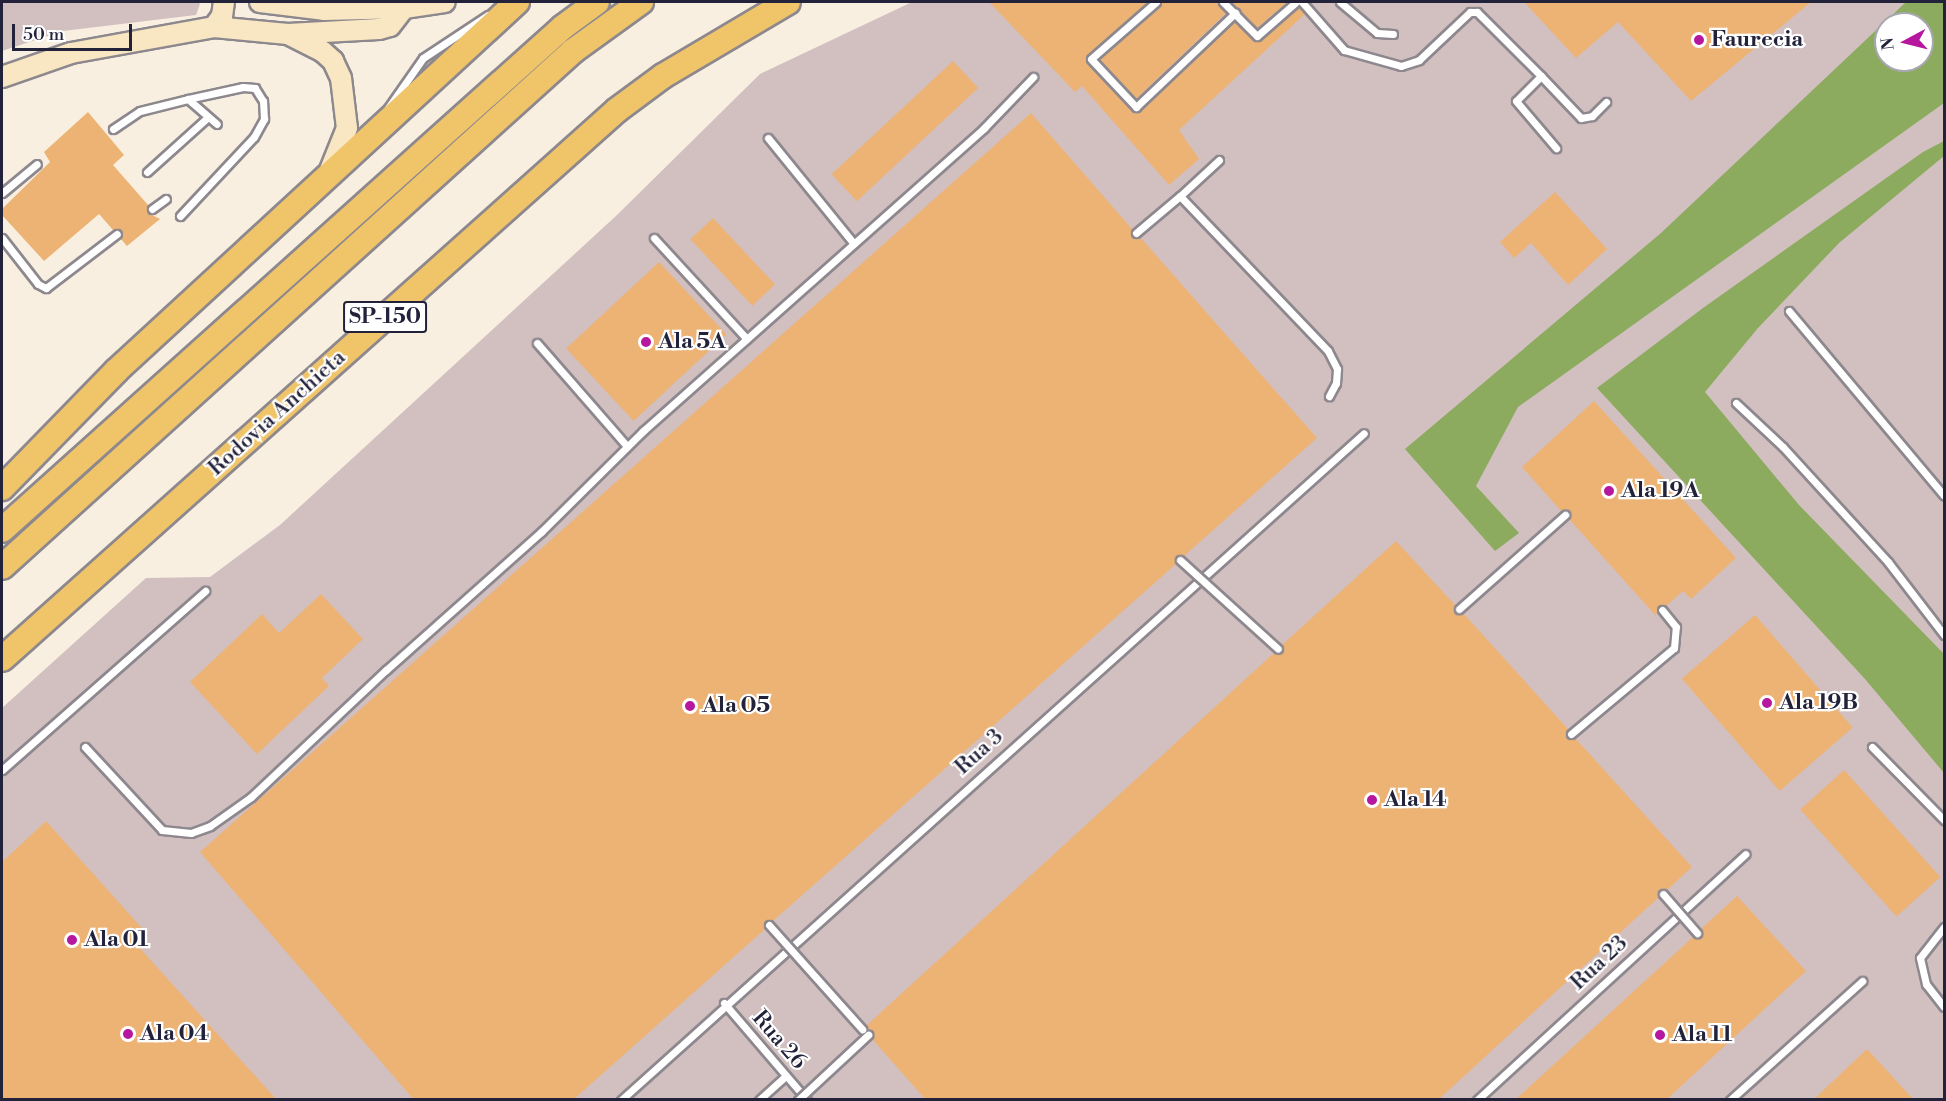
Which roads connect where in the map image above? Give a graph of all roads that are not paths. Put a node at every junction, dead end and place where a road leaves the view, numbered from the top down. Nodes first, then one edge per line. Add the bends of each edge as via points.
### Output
1 (224, 2) edge
2 (260, 2) edge
3 (446, 2) edge
4 (515, 2) edge
5 (597, 2) edge
6 (641, 2) edge
7 (788, 2) edge
8 (1156, 2) edge
9 (1223, 2) edge
10 (1296, 2) edge
11 (1302, 2) edge
12 (1340, 2) edge
13 (404, 8) junction
14 (1235, 13) junction
15 (214, 27) junction
16 (288, 34) junction
17 (1393, 34) dead end
18 (1540, 76) junction
19 (2, 77) edge
20 (1033, 77) dead end
21 (188, 99) junction
22 (1606, 102) dead end
23 (208, 117) junction
24 (217, 124) dead end
25 (114, 129) dead end
26 (768, 138) dead end
27 (1556, 147) dead end
28 (1219, 160) dead end
29 (37, 165) dead end
30 (330, 171) junction
31 (147, 172) dead end
32 (2, 193) edge
33 (1180, 196) junction
34 (166, 199) dead end
35 (152, 209) dead end
36 (180, 216) dead end
37 (1136, 233) dead end
38 (117, 234) dead end
39 (2, 238) edge
40 (654, 238) dead end
41 (854, 244) junction
42 (1789, 311) dead end
43 (747, 339) junction
44 (537, 344) dead end
45 (1329, 396) dead end
46 (1736, 403) dead end
47 (1364, 433) dead end
48 (627, 446) junction
49 (8, 478) edge
50 (1944, 496) edge
51 (1565, 515) dead end
52 (2, 530) edge
53 (1180, 560) dead end
54 (2, 567) edge
55 (205, 591) dead end
56 (1459, 609) dead end
57 (1662, 610) dead end
58 (1944, 635) edge
59 (1278, 649) dead end
60 (2, 659) edge
61 (1571, 734) dead end
62 (85, 747) dead end
63 (1872, 747) dead end
64 (2, 770) edge
65 (1944, 820) edge
66 (1745, 854) dead end
67 (1663, 894) dead end
68 (769, 925) dead end
69 (1944, 927) edge
70 (1697, 933) dead end
71 (1862, 981) dead end
72 (724, 1003) junction
73 (1944, 1007) edge
74 (786, 1076) junction
75 (621, 1100) edge
76 (759, 1100) edge
77 (798, 1100) edge
78 (807, 1100) edge
79 (1477, 1100) edge
80 (1730, 1100) edge

1 - 15 main road via 222,16
2 - 13 main road via 306,9
3 - 13 main road
4 - 30 highway
5 - 52 highway via 562,27
6 - 54 highway, SP-150 via 573,51
7 - 60 highway, Rodovia Anchieta / SP-150 via 673,70 617,110
8 - 14 lane via 1091,59 1136,107
9 - 14 lane
10 - 14 lane via 1257,36
11 - 18 lane via 1344,50 1401,66 1419,60 1470,12 1477,12
12 - 17 lane via 1377,33
13 - 16 main road via 390,26 379,30
15 - 16 main road
15 - 19 main road via 71,52
16 - 30 main road via 321,51 341,78 347,128
18 - 22 lane via 1581,118 1592,116
18 - 27 lane via 1516,101
20 - 41 lane via 984,128
21 - 23 lane
21 - 25 lane via 140,111
21 - 36 lane via 255,88 263,101 264,119 254,137
23 - 24 lane
23 - 31 lane
26 - 41 lane
28 - 33 lane
29 - 32 lane
30 - 49 highway via 116,370
33 - 37 lane
33 - 45 lane via 1320,342 1336,369 1336,383
34 - 35 lane
38 - 39 lane via 46,288 38,284
40 - 43 lane
41 - 43 lane
42 - 50 lane
43 - 48 lane
44 - 48 lane
46 - 58 lane via 1783,447 1882,555
47 - 72 lane, Rua 3
48 - 62 lane via 541,532 251,797 210,826 191,833 162,830
51 - 56 lane
53 - 59 lane, bridge
55 - 64 lane
57 - 61 lane via 1676,627 1674,648
63 - 65 lane
66 - 79 lane, Rua 23
67 - 70 lane, bridge
68 - 77 lane, bridge via 865,1032
69 - 73 lane via 1920,958 1926,984
71 - 80 lane
72 - 74 lane, Rua 26
72 - 75 lane, Rua 3
74 - 76 lane
74 - 78 lane, Rua 26

